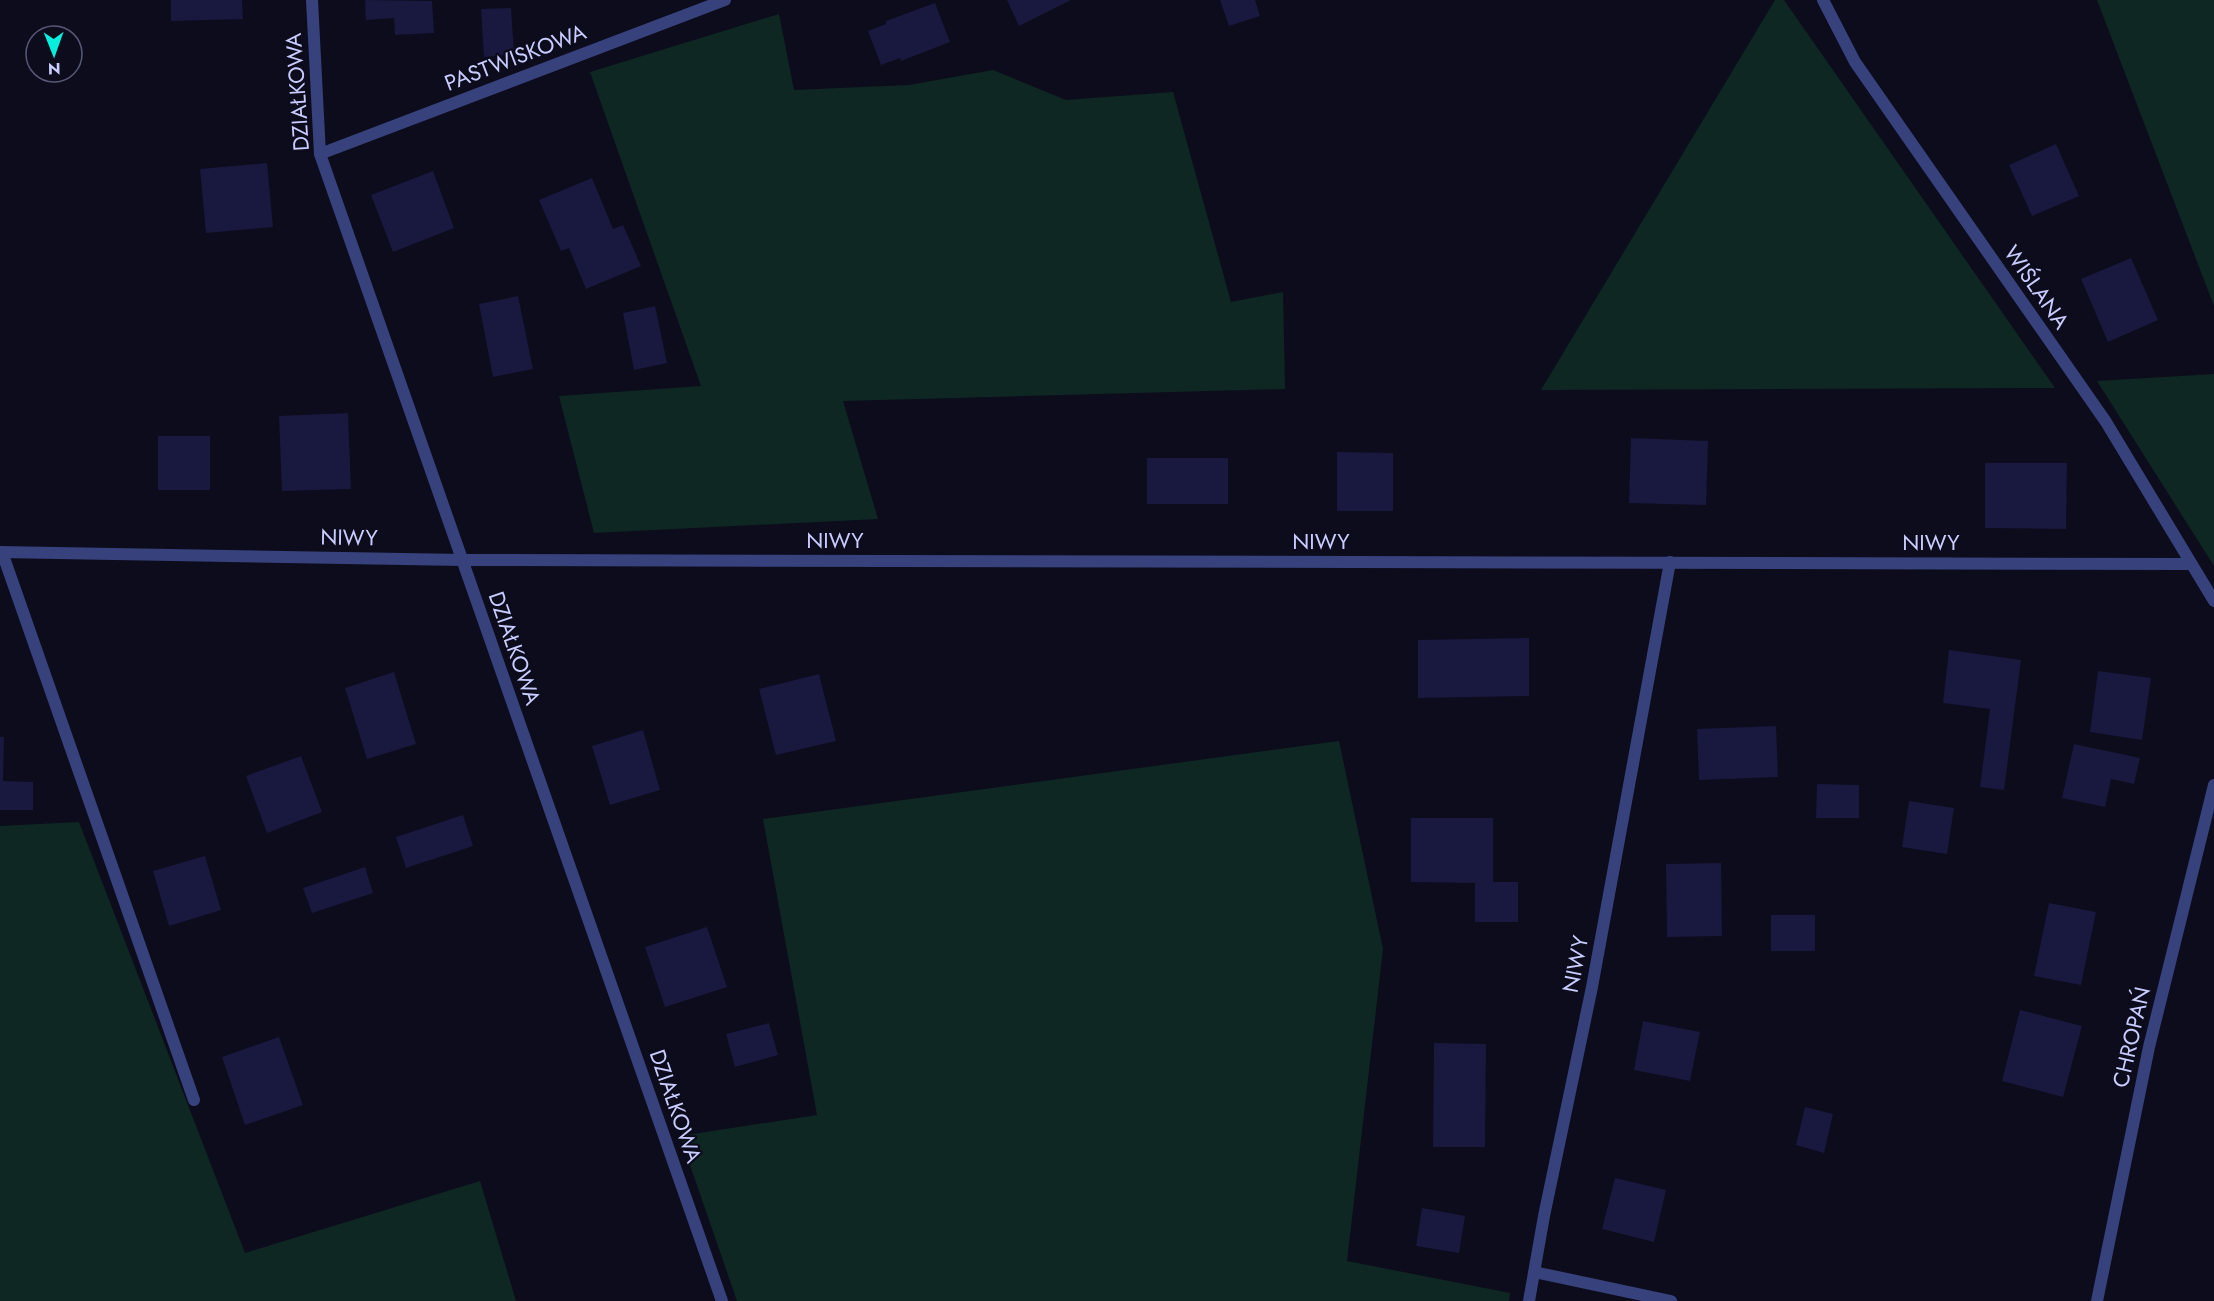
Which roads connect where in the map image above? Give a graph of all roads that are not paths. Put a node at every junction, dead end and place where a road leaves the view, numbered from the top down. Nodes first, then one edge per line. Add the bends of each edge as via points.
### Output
1 (312, 0) edge
2 (725, 0) edge
3 (1823, 0) edge
4 (320, 154) junction
5 (1, 552) edge
6 (463, 560) junction
7 (1670, 562) junction
8 (2191, 564) junction
9 (2214, 601) edge
10 (2214, 785) edge
11 (194, 1100) dead end
12 (1534, 1272) junction
13 (722, 1301) edge
14 (1529, 1301) edge
15 (1671, 1301) edge
16 (2097, 1301) edge

1 - 4 street, DZIAŁKOWA
2 - 4 street, PASTWISKOWA
3 - 8 street, WIŚLANA via 1855,62 2106,422
4 - 6 street, DZIAŁKOWA
5 - 6 street, NIWY
5 - 11 street
6 - 7 street, NIWY
6 - 13 street, DZIAŁKOWA
7 - 8 street, NIWY
7 - 12 street, NIWY via 1592,987
8 - 9 street, WIŚLANA
10 - 16 street, CHROPAŃ via 2149,1047
12 - 14 street, NIWY
12 - 15 street

